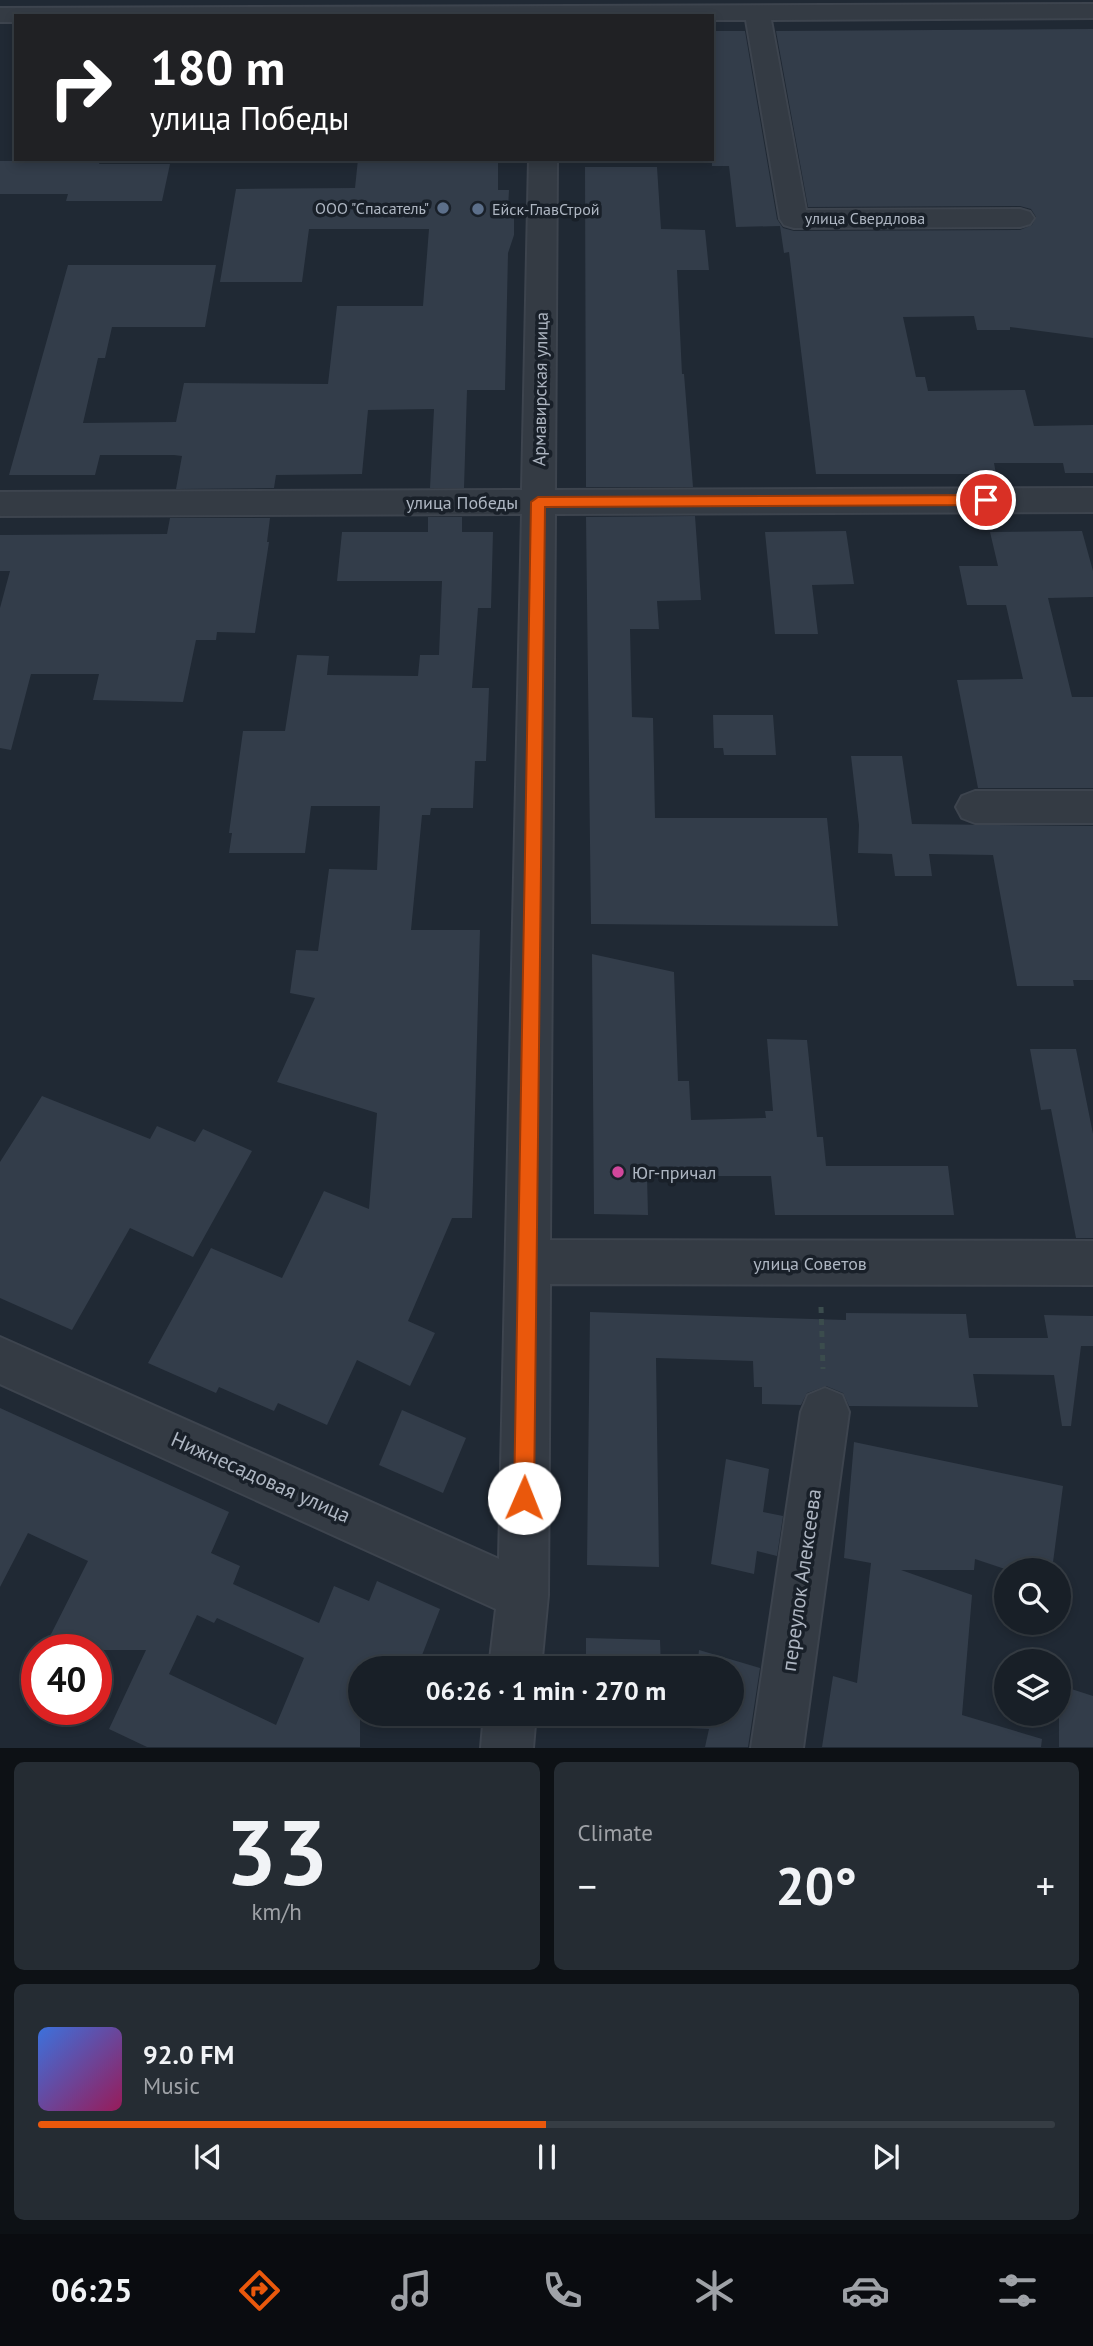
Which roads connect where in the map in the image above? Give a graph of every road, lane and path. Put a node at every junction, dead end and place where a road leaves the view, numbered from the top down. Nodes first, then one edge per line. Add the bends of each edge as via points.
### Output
1 (546, 9) edge
2 (1093, 11) edge
3 (757, 12) junction
4 (91, 14) edge
5 (543, 161) edge
6 (1020, 218) dead end
7 (1093, 500) edge
8 (538, 502) junction
9 (0, 504) edge
10 (975, 807) dead end
11 (1093, 807) edge
12 (526, 1262) junction
13 (1093, 1263) edge
14 (821, 1307) dead end
15 (0, 1360) edge
16 (825, 1412) joint
17 (523, 1595) junction
18 (516, 1656) edge
19 (509, 1726) edge
20 (507, 1748) edge
21 (777, 1748) edge

1 - 3 street
1 - 4 street
2 - 3 street
3 - 6 street, улица Свердлова via 794,219
5 - 8 street, Армавирская улица
7 - 8 street, улица Победы
8 - 9 street, улица Победы
8 - 12 street, Армавирская улица
10 - 11 street
12 - 13 street, улица Советов
12 - 17 street, Армавирская улица
14 - 16 path
15 - 17 street, Нижнесадовая улица
16 - 21 street, переулок Алексеева
17 - 18 street, Армавирская улица
19 - 20 street

